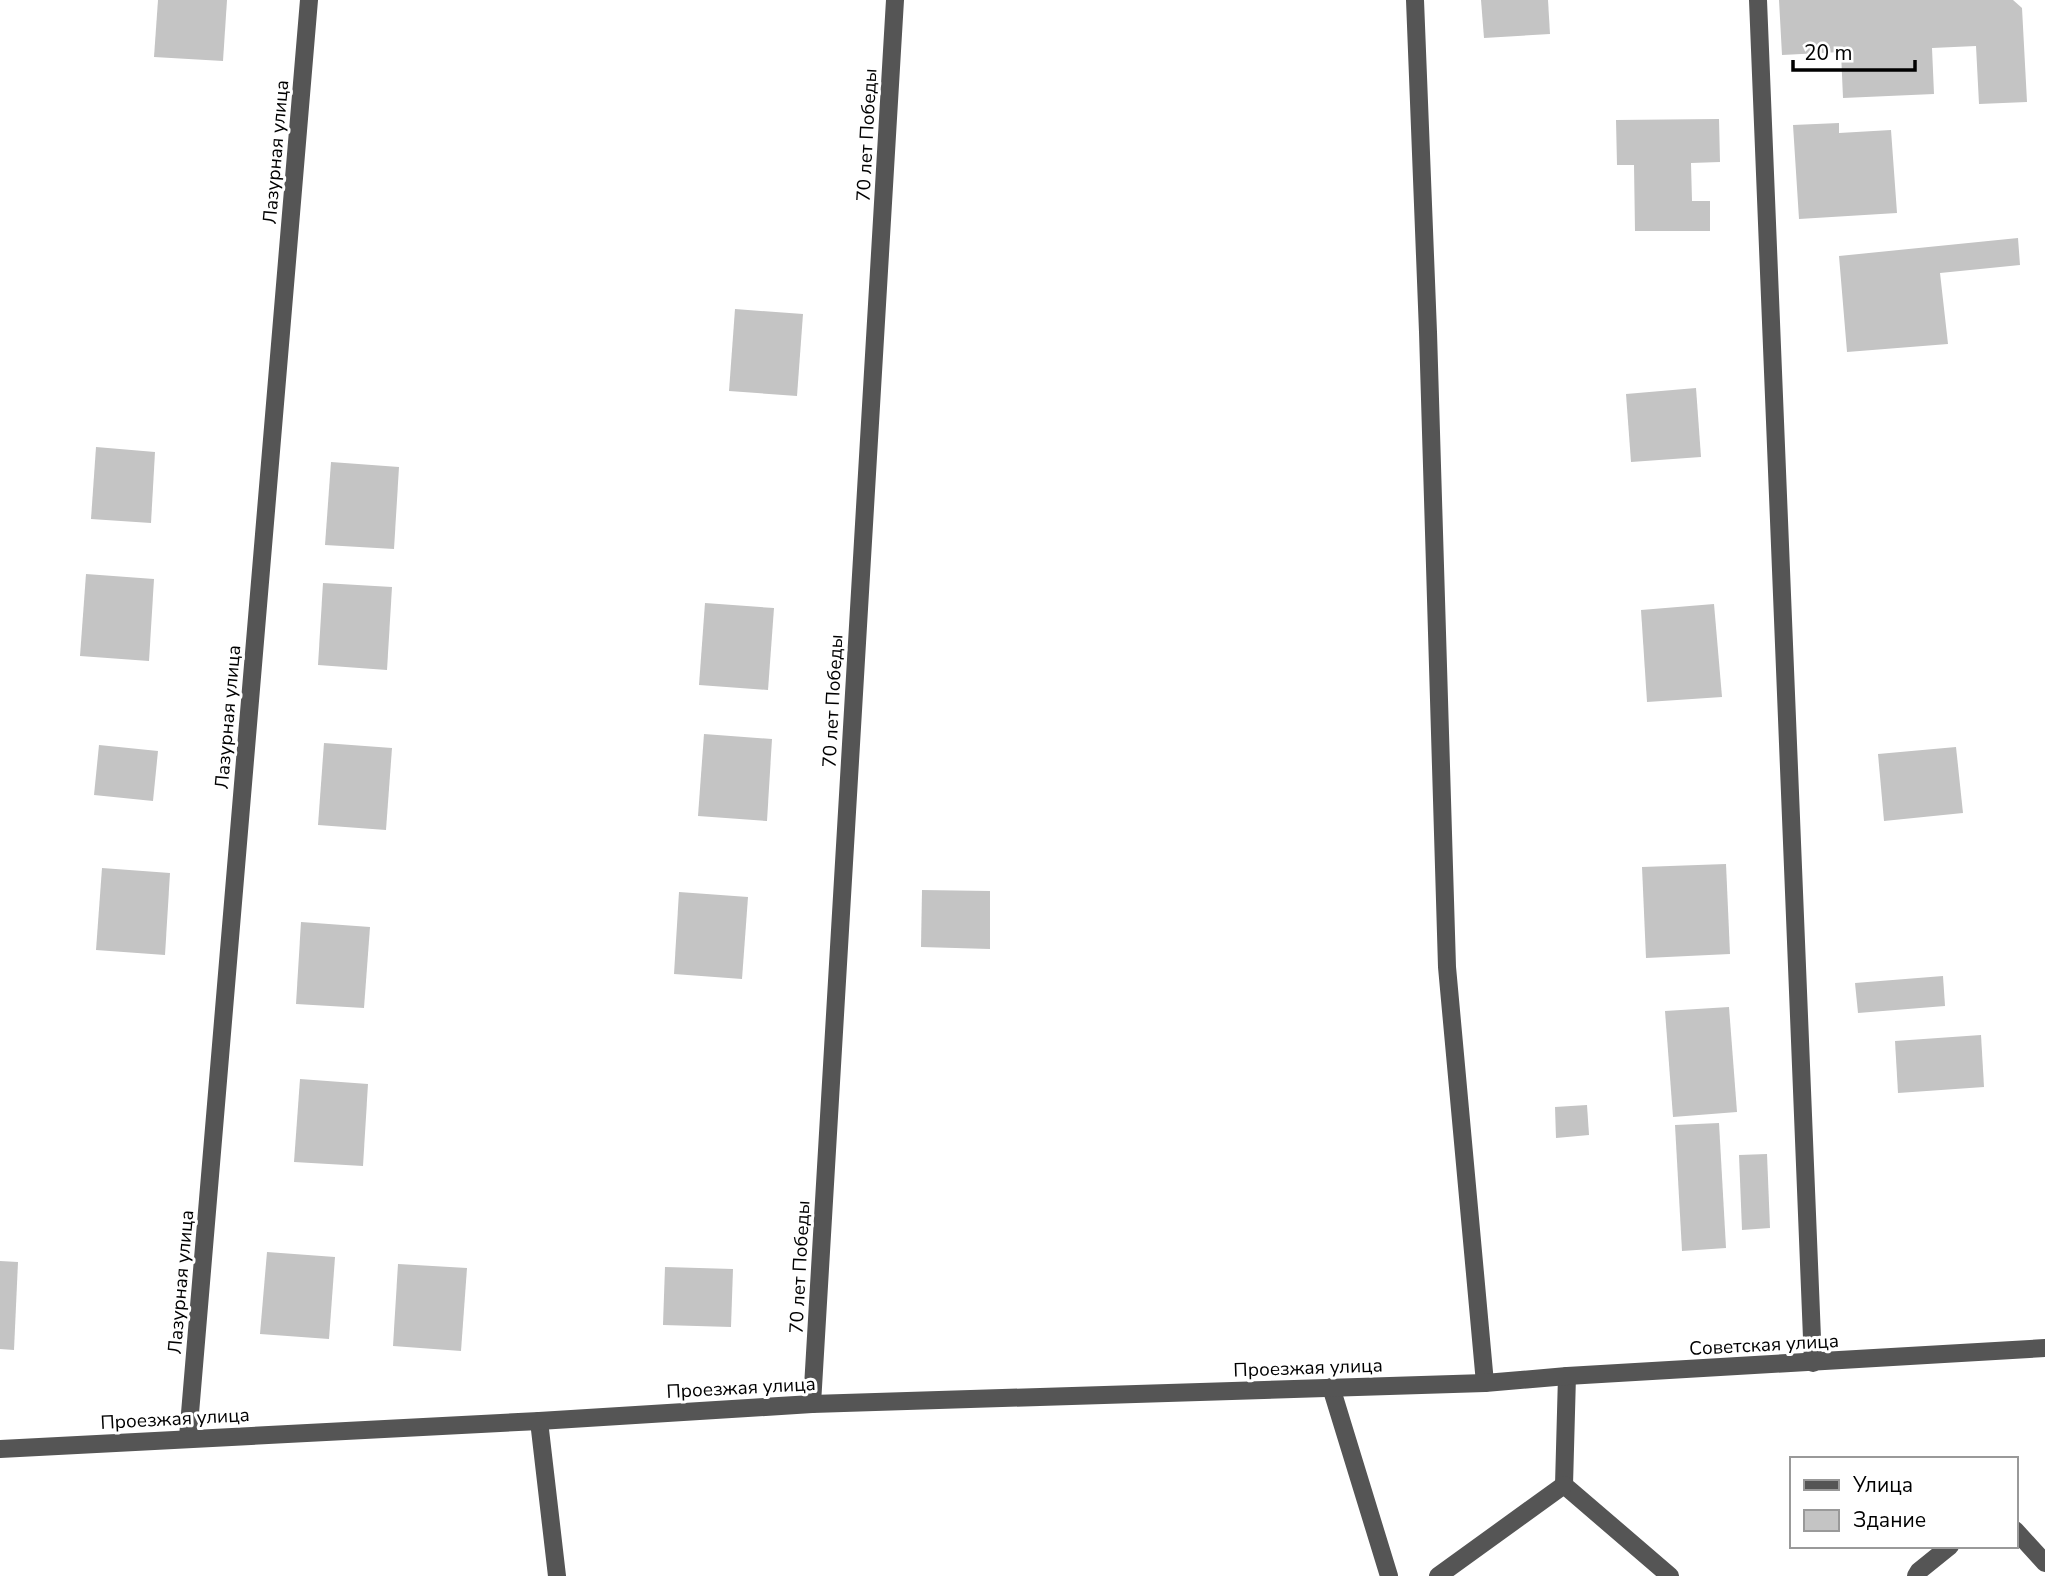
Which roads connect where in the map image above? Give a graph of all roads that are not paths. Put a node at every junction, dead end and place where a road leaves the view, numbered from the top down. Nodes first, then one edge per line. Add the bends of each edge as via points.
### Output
1 (309, 0) edge
2 (895, 0) edge
3 (1415, 0) edge
4 (1758, 0) edge
5 (2045, 1348) edge
6 (1813, 1363) junction
7 (1567, 1376) junction
8 (1485, 1383) junction
9 (1331, 1387) junction
10 (812, 1404) junction
11 (539, 1421) junction
12 (188, 1437) junction
13 (0, 1449) edge
14 (1564, 1485) junction
15 (2017, 1532) edge
16 (1948, 1548) edge
17 (2045, 1563) edge
18 (557, 1576) edge
19 (1389, 1576) edge
20 (1438, 1576) edge
21 (1670, 1576) edge
22 (1916, 1576) edge

1 - 12 street, Лазурная улица
2 - 10 street, 70 лет Победы
3 - 8 street via 1447,967
4 - 6 street
5 - 6 street, Советская улица
6 - 7 street, Советская улица
7 - 8 street, Советская улица
7 - 14 street
8 - 9 street, Проезжая улица
9 - 10 street, Проезжая улица
9 - 19 street
10 - 11 street, Проезжая улица
11 - 12 street, Проезжая улица
11 - 18 street
12 - 13 street, Проезжая улица
14 - 20 street
14 - 21 street
15 - 17 street
16 - 22 street

